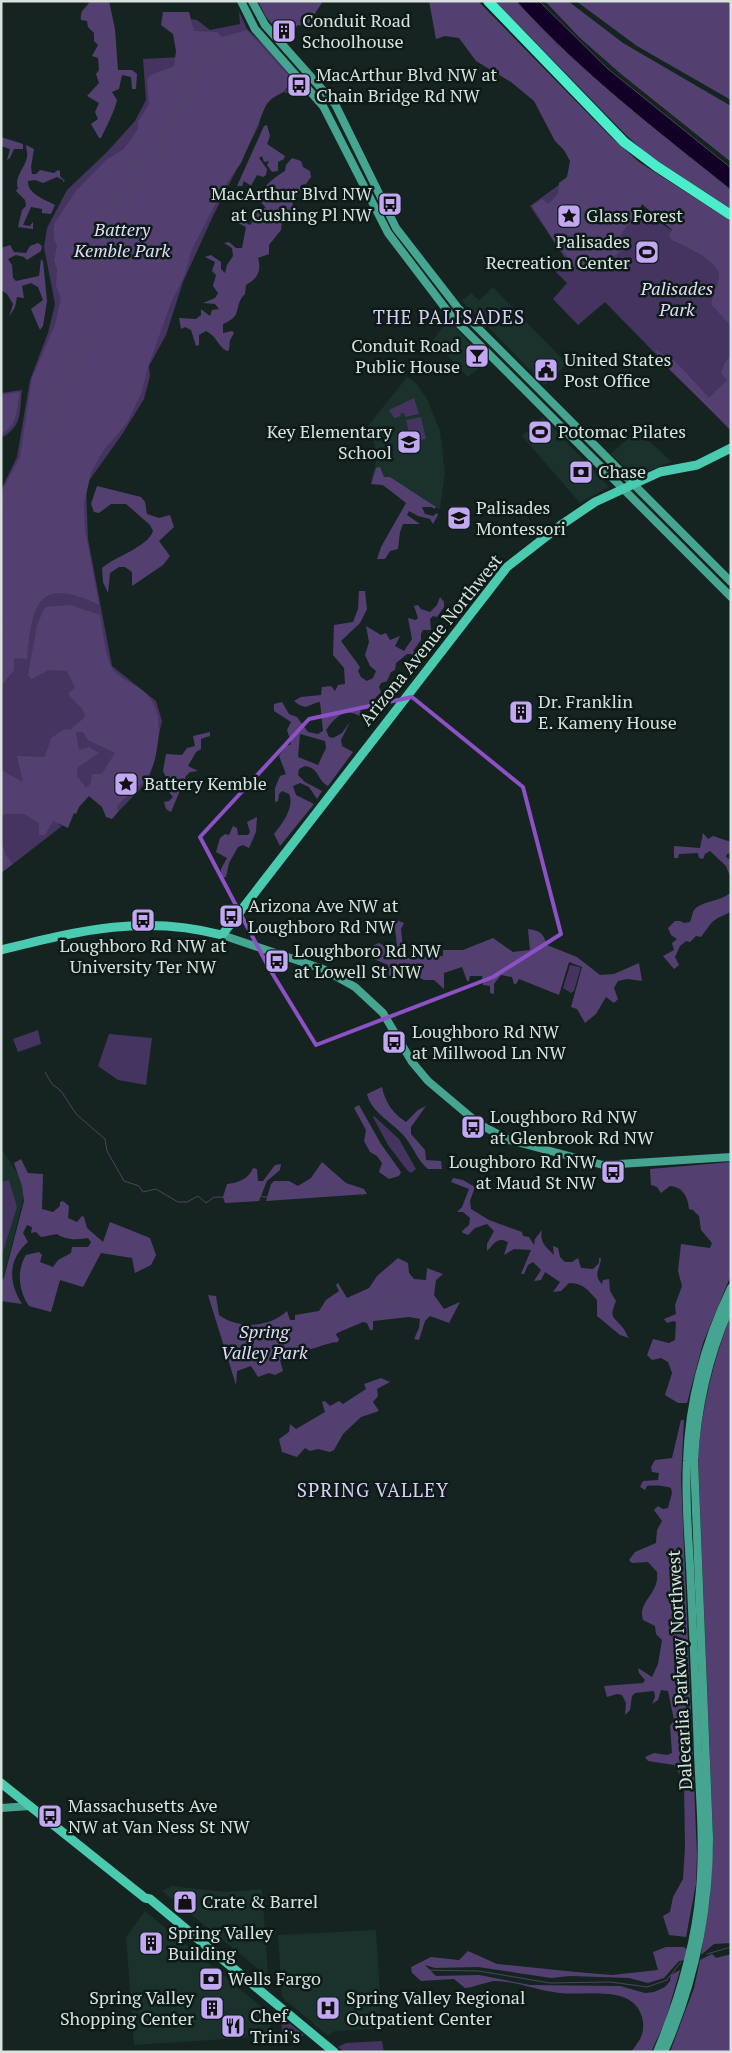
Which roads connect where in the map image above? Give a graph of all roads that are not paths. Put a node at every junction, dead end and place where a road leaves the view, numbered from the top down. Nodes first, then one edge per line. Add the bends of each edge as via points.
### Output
1 (241, 1) edge
2 (252, 1) edge
3 (488, 1) edge
4 (731, 215) edge
5 (731, 448) edge
6 (634, 484) junction
7 (623, 489) junction
8 (731, 582) edge
9 (731, 597) edge
10 (222, 935) junction
11 (1, 950) edge
12 (731, 1157) edge
13 (731, 1288) edge
14 (731, 1305) edge
15 (1, 1783) edge
16 (30, 1806) junction
17 (1, 1808) edge
18 (334, 2052) edge
19 (657, 2052) edge
20 (664, 2052) edge

1 - 7 main road via 255,29 323,106 388,233 452,317
2 - 6 main road via 265,25 335,104 393,222 458,308
3 - 4 highway via 630,147
5 - 6 main road, Arizona Avenue Northwest via 707,462 666,470
6 - 7 main road, Arizona Avenue Northwest
6 - 8 main road
7 - 9 main road
7 - 10 main road, Arizona Avenue Northwest via 574,515 501,573
10 - 11 main road via 175,926 122,925
10 - 12 main road via 322,969 355,987 381,1011 412,1062 428,1081 479,1124 509,1140 603,1165
13 - 19 main road, Dalecarlia Parkway Northwest via 701,1369 688,1442 687,1496 701,1870 695,1928 686,1971
14 - 20 main road, Dalecarlia Parkway Northwest via 705,1381 694,1460 709,1838 707,1892 693,1973
15 - 16 main road
16 - 17 main road
16 - 18 main road via 145,1898 147,1904 270,2005 276,2006

